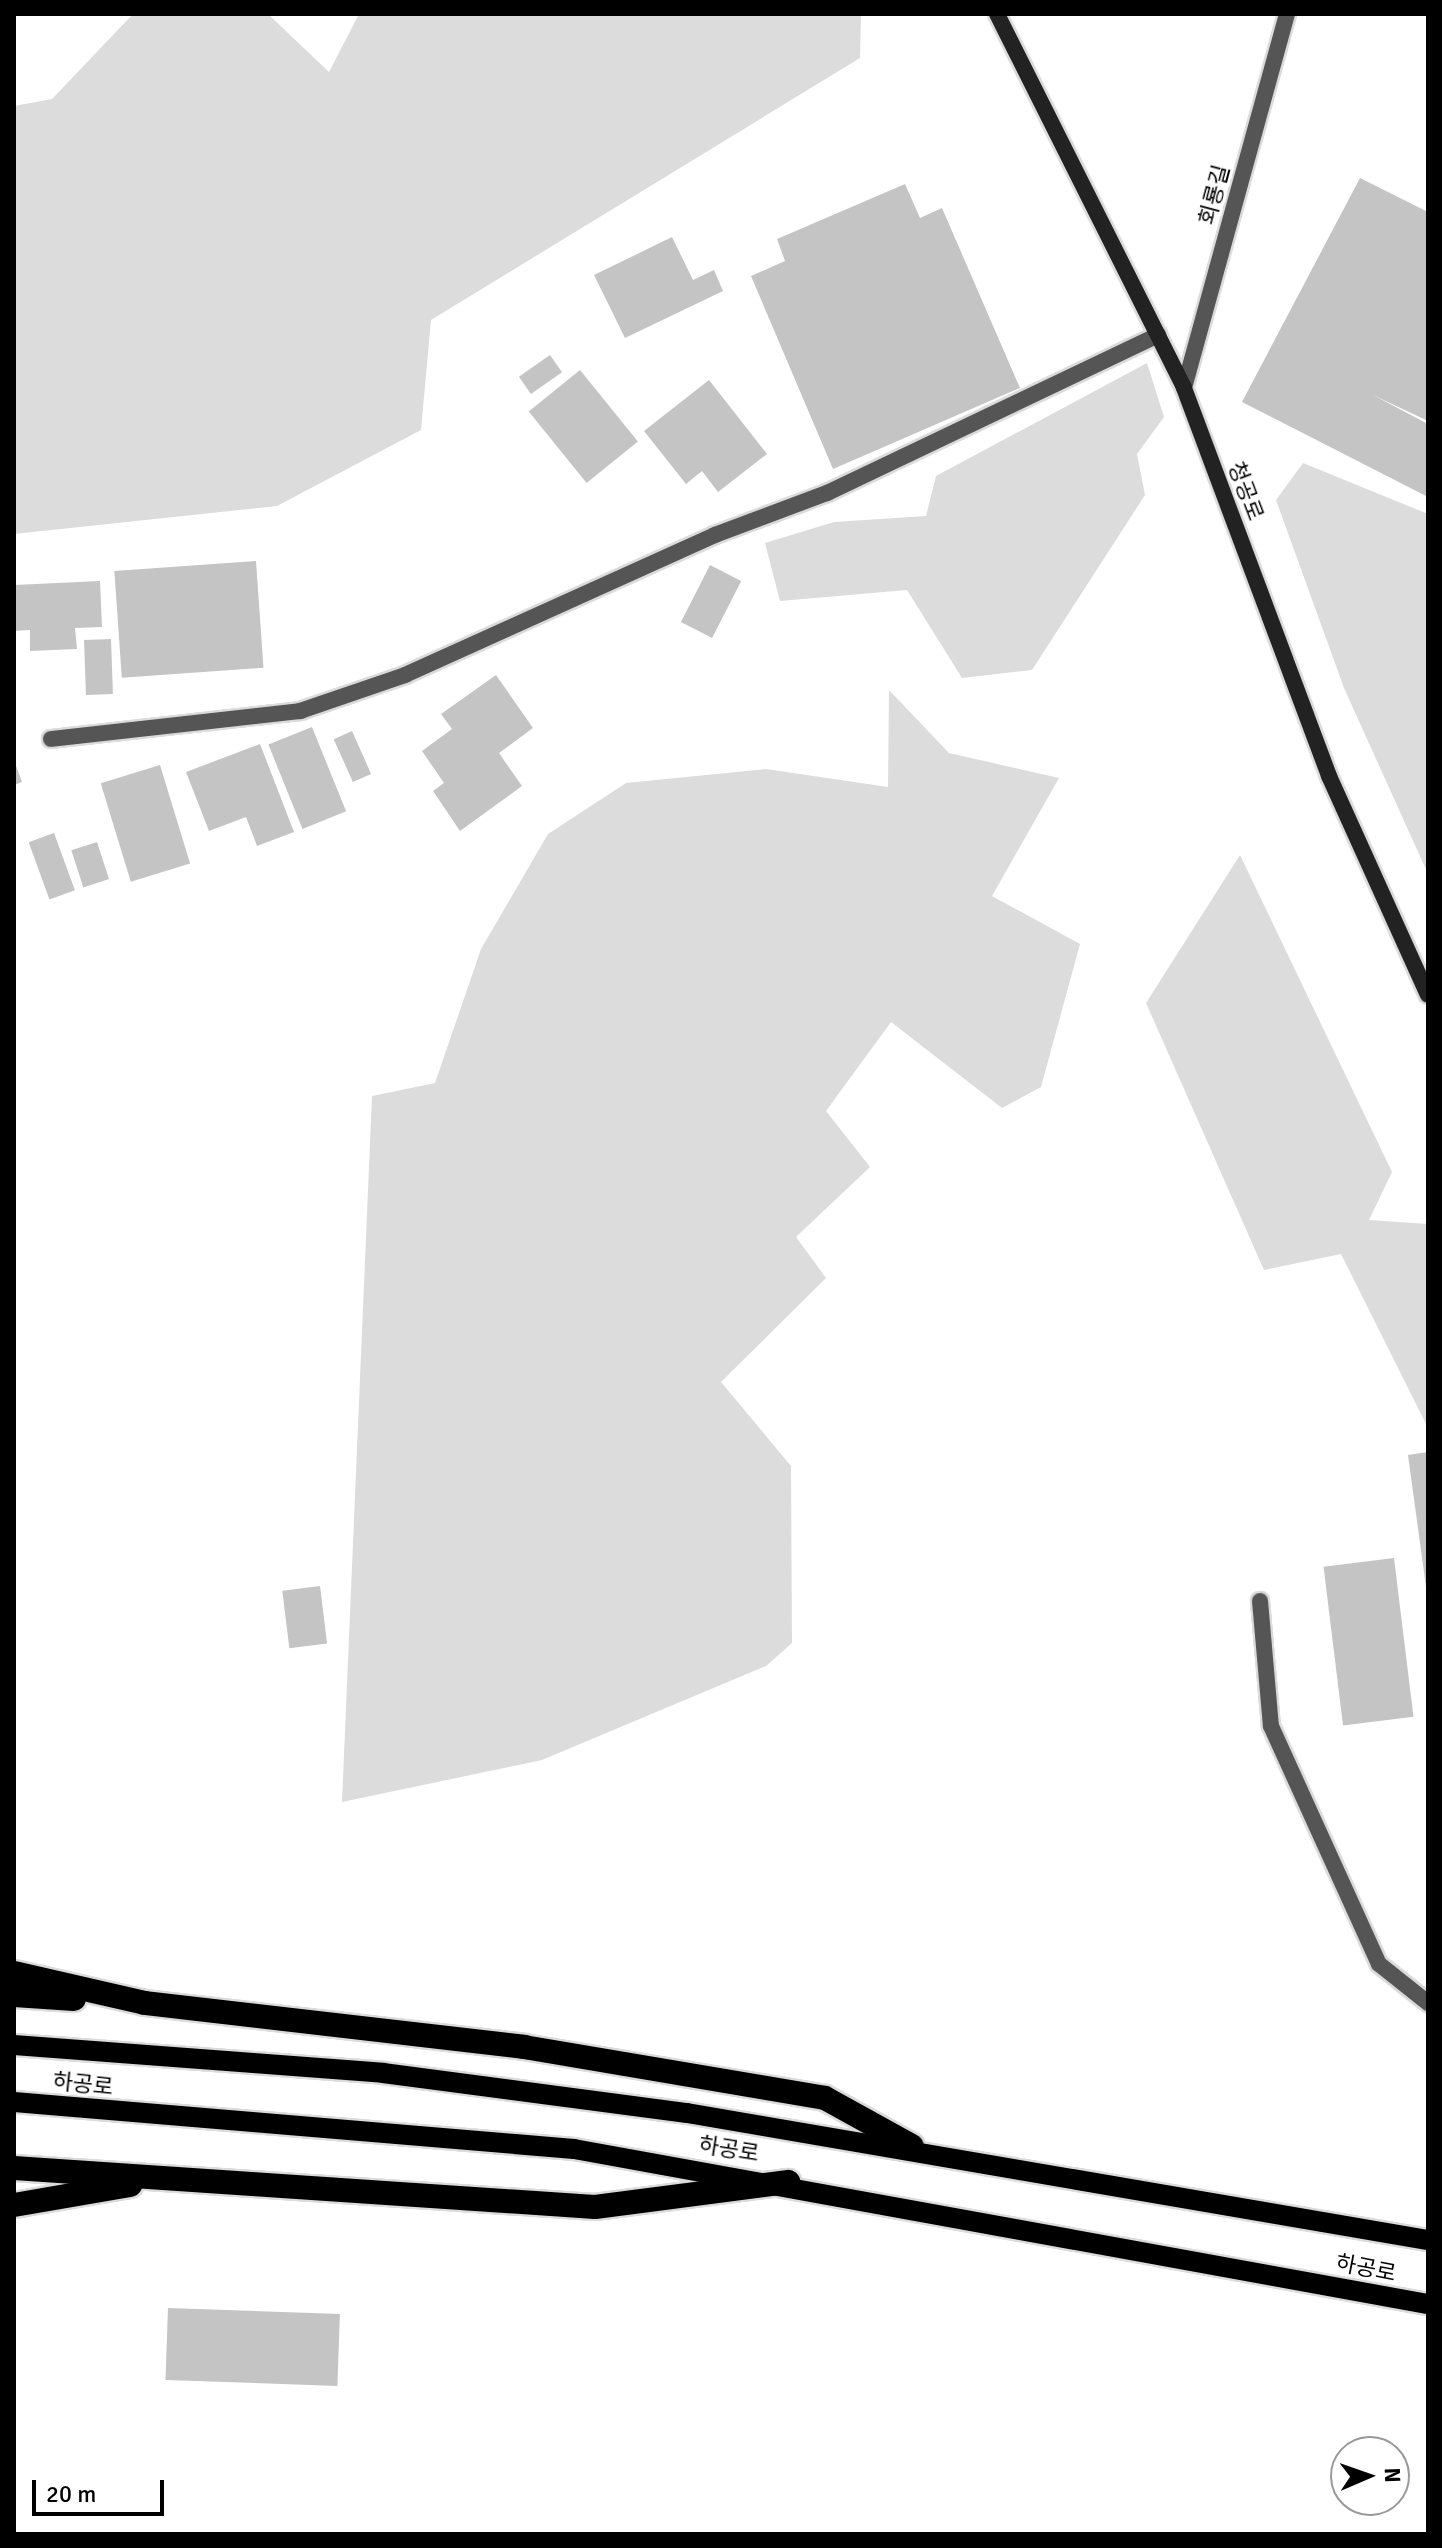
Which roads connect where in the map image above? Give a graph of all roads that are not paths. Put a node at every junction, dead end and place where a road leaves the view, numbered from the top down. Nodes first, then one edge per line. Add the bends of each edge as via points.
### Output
1 (997, 14) edge
2 (1287, 14) edge
3 (1158, 335) junction
4 (1184, 388) junction
5 (51, 739) dead end
6 (1428, 995) edge
7 (1260, 1601) dead end
8 (14, 1973) edge
9 (14, 1995) edge
10 (145, 2003) junction
11 (1428, 2003) edge
12 (14, 2045) edge
13 (14, 2102) edge
14 (912, 2146) junction
15 (14, 2168) edge
16 (170, 2178) junction
17 (788, 2182) junction
18 (14, 2205) edge
19 (1428, 2240) edge
20 (1428, 2304) edge

1 - 3 street, 청공로
2 - 4 street, 회룡길
3 - 4 street, 청공로
3 - 5 street via 827,493 715,535 405,675 300,711
4 - 6 street, 청공로 via 1329,776
7 - 11 street via 1271,1726 1379,1964
8 - 10 highway
9 - 10 highway
10 - 14 highway via 524,2047 825,2098
12 - 14 main road, 하공로 via 383,2073
13 - 17 main road, 하공로 via 574,2149
14 - 19 main road, 하공로
15 - 16 highway
16 - 17 highway via 595,2207
16 - 18 highway
17 - 20 main road, 하공로

